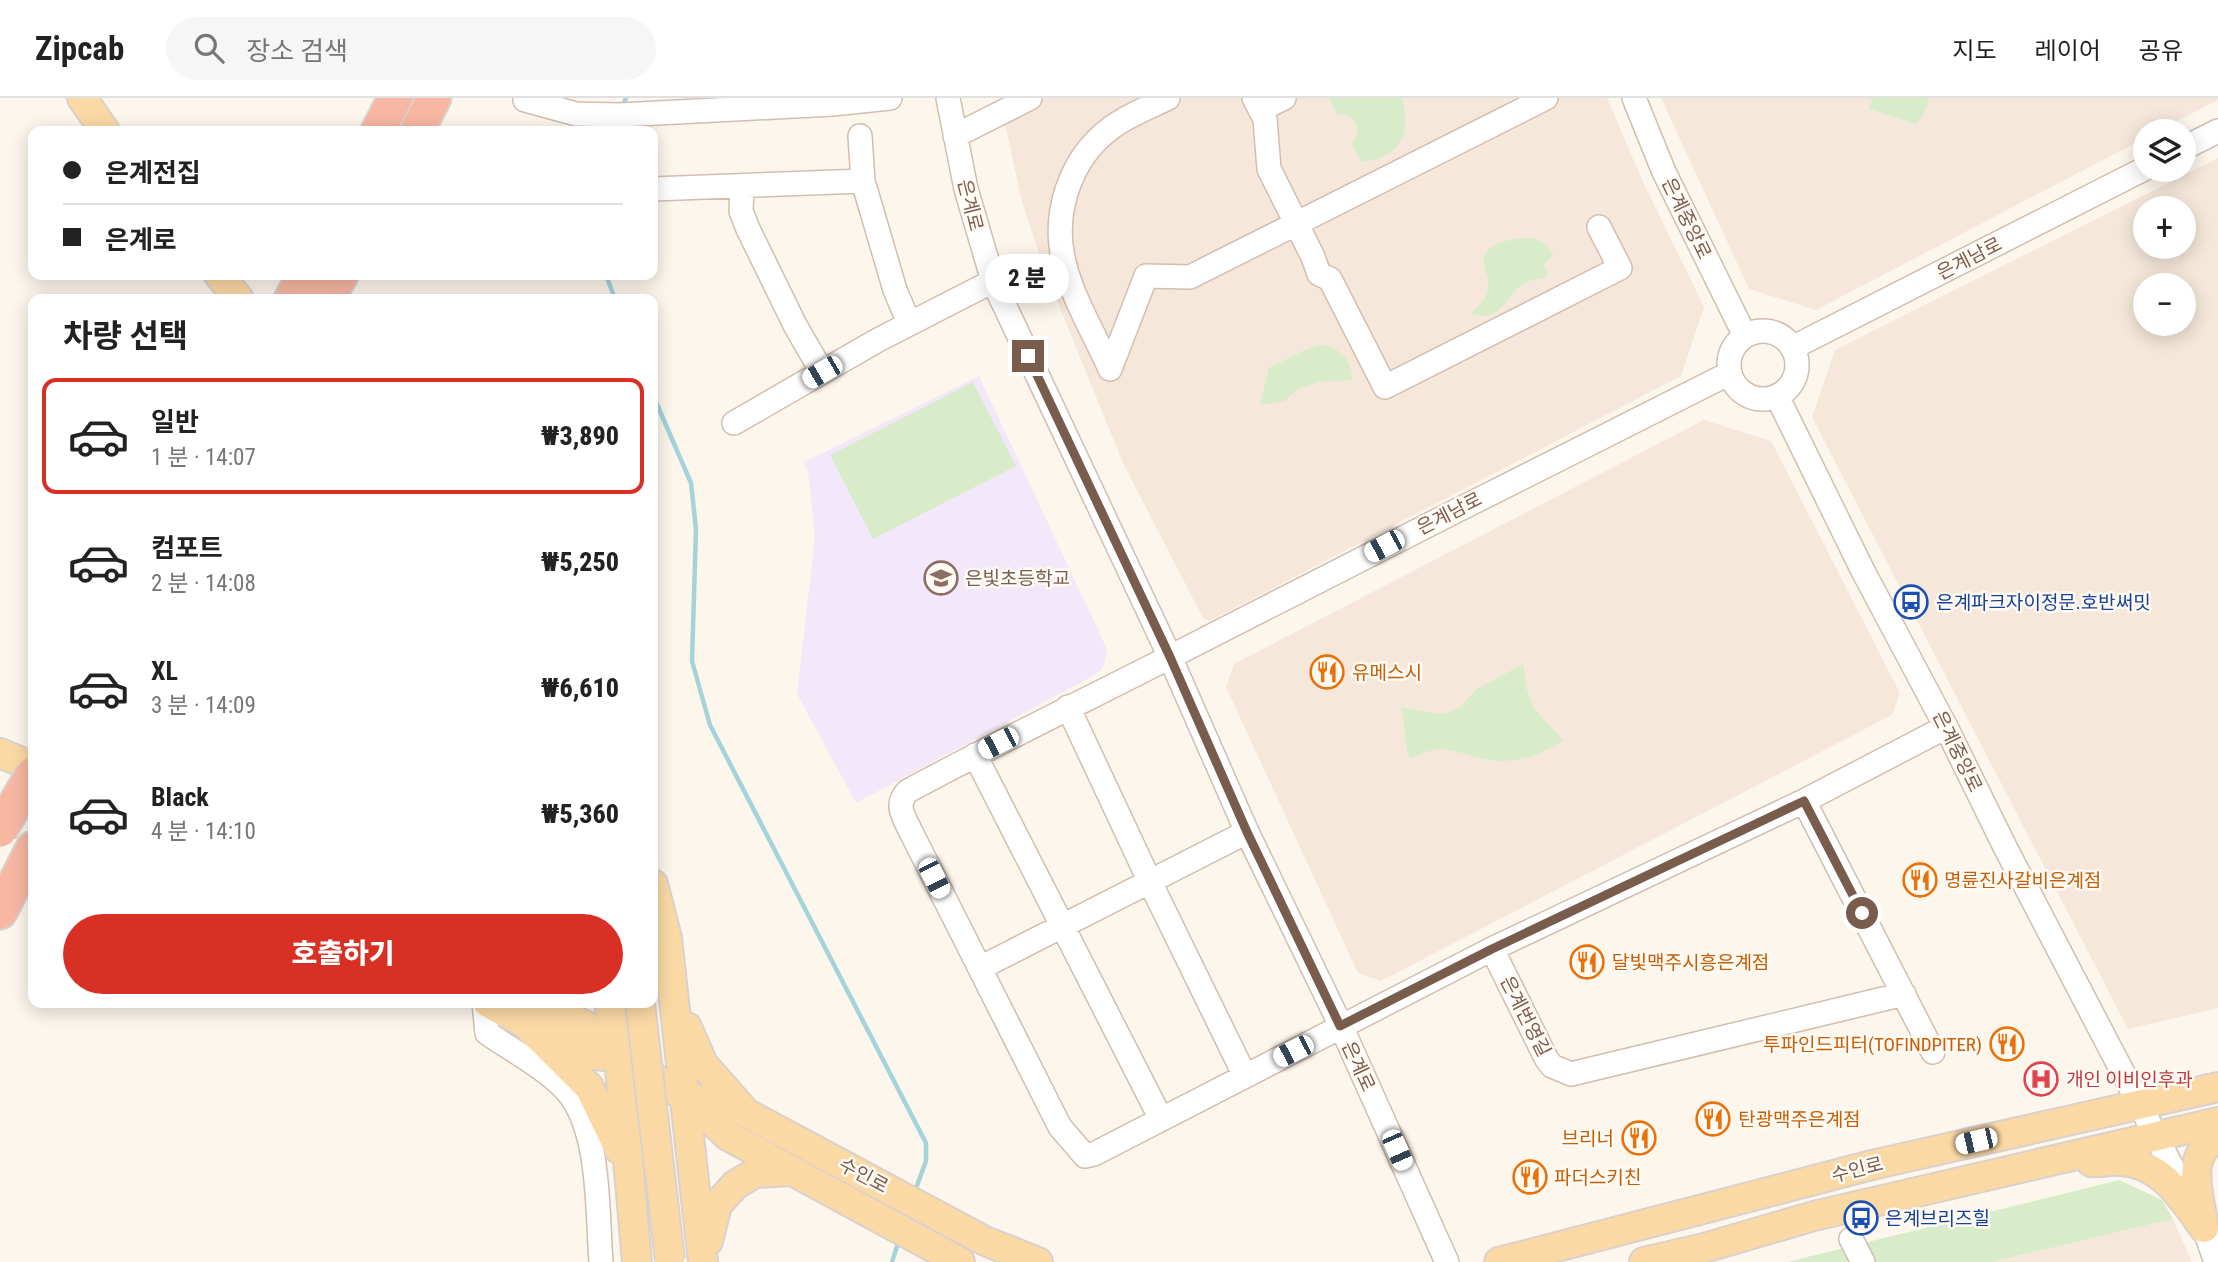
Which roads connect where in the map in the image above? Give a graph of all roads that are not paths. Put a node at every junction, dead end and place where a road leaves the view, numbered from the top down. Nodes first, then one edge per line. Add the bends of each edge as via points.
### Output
1 (82, 98) edge
2 (395, 98) edge
3 (434, 98) edge
4 (890, 98) edge
5 (948, 98) edge
6 (1030, 98) edge
7 (1168, 98) edge
8 (1284, 98) edge
9 (1546, 98) edge
10 (1634, 98) edge
11 (525, 100) dead end
12 (1257, 104) edge
13 (102, 126) edge
14 (381, 126) edge
15 (420, 126) edge
16 (2218, 131) edge
17 (860, 136) dead end
18 (955, 136) junction
19 (2196, 142) edge
20 (2133, 175) edge
21 (863, 181) junction
22 (742, 186) junction
23 (658, 189) edge
24 (1296, 224) junction
25 (1599, 226) dead end
26 (223, 280) edge
27 (993, 281) junction
28 (235, 294) edge
29 (909, 323) junction
30 (1745, 337) junction
31 (1792, 348) junction
32 (822, 372) junction
33 (1730, 373) junction
34 (1777, 396) junction
35 (734, 423) dead end
36 (1170, 657) junction
37 (1068, 707) junction
38 (1947, 727) junction
39 (0, 753) edge
40 (975, 755) junction
41 (28, 765) edge
42 (0, 772) edge
43 (28, 783) edge
44 (28, 784) edge
45 (1804, 801) junction
46 (0, 830) edge
47 (1247, 832) junction
48 (28, 858) edge
49 (1150, 881) junction
50 (5, 903) edge
51 (658, 903) edge
52 (1063, 926) junction
53 (1492, 949) junction
54 (980, 968) junction
55 (671, 972) junction
56 (1904, 994) junction
57 (486, 1008) edge
58 (508, 1008) edge
59 (610, 1008) edge
60 (641, 1008) edge
61 (531, 1013) edge
62 (1340, 1026) junction
63 (1933, 1052) dead end
64 (619, 1057) junction
65 (1245, 1076) junction
66 (2218, 1087) edge
67 (686, 1097) junction
68 (2139, 1106) junction
69 (746, 1113) junction
70 (1161, 1119) junction
71 (2218, 1122) edge
72 (2155, 1135) junction
73 (2218, 1136) edge
74 (2071, 1156) junction
75 (628, 1167) junction
76 (792, 1171) junction
77 (2204, 1228) junction
78 (1851, 1239) dead end
79 (671, 1261) edge
80 (703, 1261) edge
81 (601, 1262) edge
82 (637, 1262) edge
83 (960, 1262) edge
84 (1038, 1262) edge
85 (1447, 1262) edge
86 (1499, 1262) edge
87 (1644, 1262) edge
88 (1863, 1262) edge
89 (2216, 1262) edge

1 - 13 main road
2 - 14 highway
3 - 15 highway
4 - 11 street via 619,115 576,114
5 - 18 street, 은계로
6 - 18 street
7 - 24 street via 1102,136 1082,159 1064,200 1060,233 1065,266 1110,369 1146,276 1190,277
8 - 12 street
9 - 24 street
10 - 30 street, 은계중앙로 via 1664,172
12 - 24 street via 1265,118 1269,169
16 - 19 street
17 - 21 street
18 - 27 street, 은계로
20 - 31 street, 은계남로
21 - 22 street
21 - 29 street
22 - 23 street
22 - 32 street via 741,211 748,229
24 - 25 street via 1319,274 1330,279 1385,387 1620,268
26 - 28 main road
27 - 29 street
27 - 36 street, 은계로
29 - 32 street
30 - 31 street via 1766,331
30 - 33 street via 1732,352
31 - 34 street via 1797,370 1793,381
32 - 35 street
33 - 34 street via 1748,396
33 - 36 street, 은계남로
34 - 38 street, 은계중앙로
36 - 37 street, 은계남로
36 - 47 street, 은계로
37 - 40 street, 은계남로
37 - 49 street
38 - 45 street
38 - 68 street, 은계중앙로
39 - 41 main road
40 - 52 street
40 - 54 street, 은계남로 via 908,791 900,810
42 - 44 main road
43 - 46 highway, bridge
45 - 53 street
45 - 56 street
47 - 49 street
47 - 62 street, 은계로
48 - 50 highway
49 - 52 street
49 - 65 street
51 - 55 main road
52 - 54 street
52 - 70 street
53 - 56 street, 은계번영길 via 1546,1059 1571,1074
53 - 62 street
54 - 70 street, 은계남로 via 1060,1127 1085,1156
55 - 67 main road
55 - 69 main road via 703,1064
56 - 63 street
57 - 81 street via 487,1033 566,1090 581,1113 590,1140
58 - 61 main road, 수인로
59 - 64 main road
60 - 79 main road, bridge
61 - 64 main road, 수인로 via 582,1054
61 - 75 main road via 589,1087
62 - 65 street
62 - 85 street, 은계로
64 - 67 main road, 수인로
64 - 75 main road
65 - 70 street
66 - 68 main road, 수인로
67 - 69 main road, 수인로
67 - 76 main road, 수인로 via 728,1136
67 - 80 main road
68 - 72 street, 은계중앙로
68 - 86 main road, 수인로 via 1872,1165
69 - 84 main road, 수인로 via 985,1241
71 - 72 main road, 수인로
72 - 74 main road, 수인로
72 - 77 street, 은계중앙로
73 - 77 main road via 2203,1148 2195,1169
74 - 77 main road via 2094,1163 2120,1161 2159,1174
74 - 87 main road, 수인로 via 1814,1216
75 - 82 main road
76 - 80 main road via 755,1173 735,1185 717,1205
76 - 83 main road, 수인로
77 - 89 street
78 - 88 street

